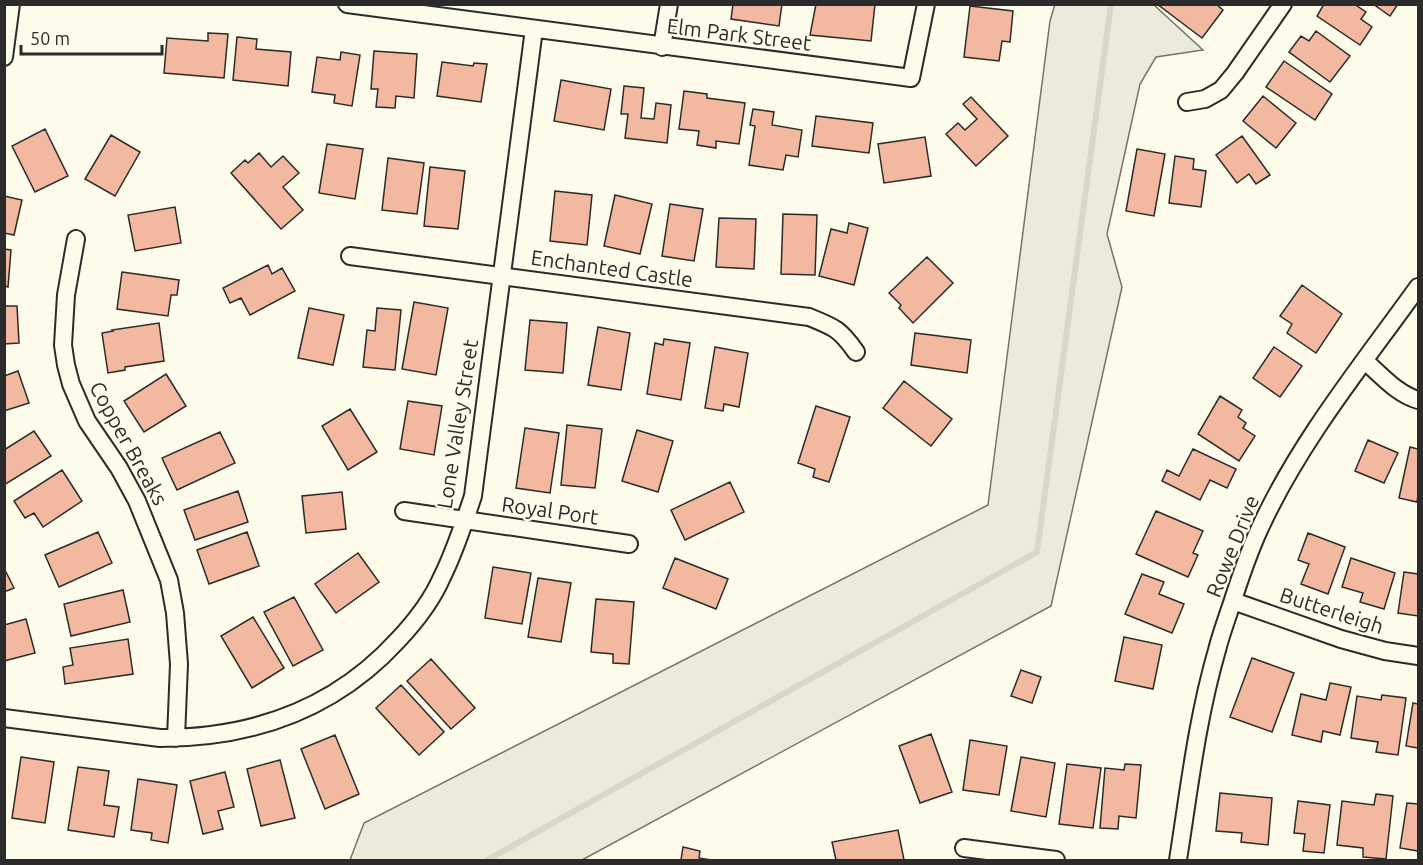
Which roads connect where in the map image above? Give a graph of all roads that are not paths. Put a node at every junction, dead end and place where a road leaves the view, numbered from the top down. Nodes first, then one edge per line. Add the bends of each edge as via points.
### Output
1 (11, 4) edge
2 (347, 4) edge
3 (669, 4) edge
4 (926, 4) edge
5 (1283, 4) edge
6 (418, 9) edge
7 (534, 29) junction
8 (662, 47) junction
9 (4, 57) edge
10 (1186, 102) dead end
11 (76, 239) dead end
12 (350, 256) dead end
13 (501, 276) junction
14 (1419, 287) edge
15 (856, 352) dead end
16 (1365, 361) junction
17 (1419, 400) edge
18 (404, 511) dead end
19 (465, 521) junction
20 (629, 544) dead end
21 (1233, 601) junction
22 (1419, 656) edge
23 (4, 718) edge
24 (176, 738) junction
25 (964, 848) dead end
26 (1056, 861) edge
27 (1178, 861) edge

1 - 9 street
2 - 6 street, Elm Park Street
3 - 8 street
4 - 8 street, Elm Park Street via 911,78
5 - 10 street via 1221,90
6 - 7 street, Elm Park Street
7 - 8 street, Elm Park Street
7 - 13 street, Lone Valley Street
11 - 24 street, Copper Breaks via 66,296 66,365 87,421 137,501 169,580 178,664
12 - 13 street, Enchanted Castle
13 - 15 street, Enchanted Castle via 809,317 834,327
13 - 19 street, Lone Valley Street via 473,496
14 - 16 street, Rowe Drive
16 - 17 street via 1391,384
16 - 21 street, Rowe Drive via 1320,422 1278,492 1255,539
18 - 19 street, Royal Port
19 - 20 street, Royal Port
19 - 24 street, Lone Valley Street via 442,578 421,613 360,676 320,702 263,725
21 - 22 street, Butterleigh via 1341,639
21 - 27 street, Rowe Drive via 1209,682
23 - 24 street, Lone Valley Street
25 - 26 street

